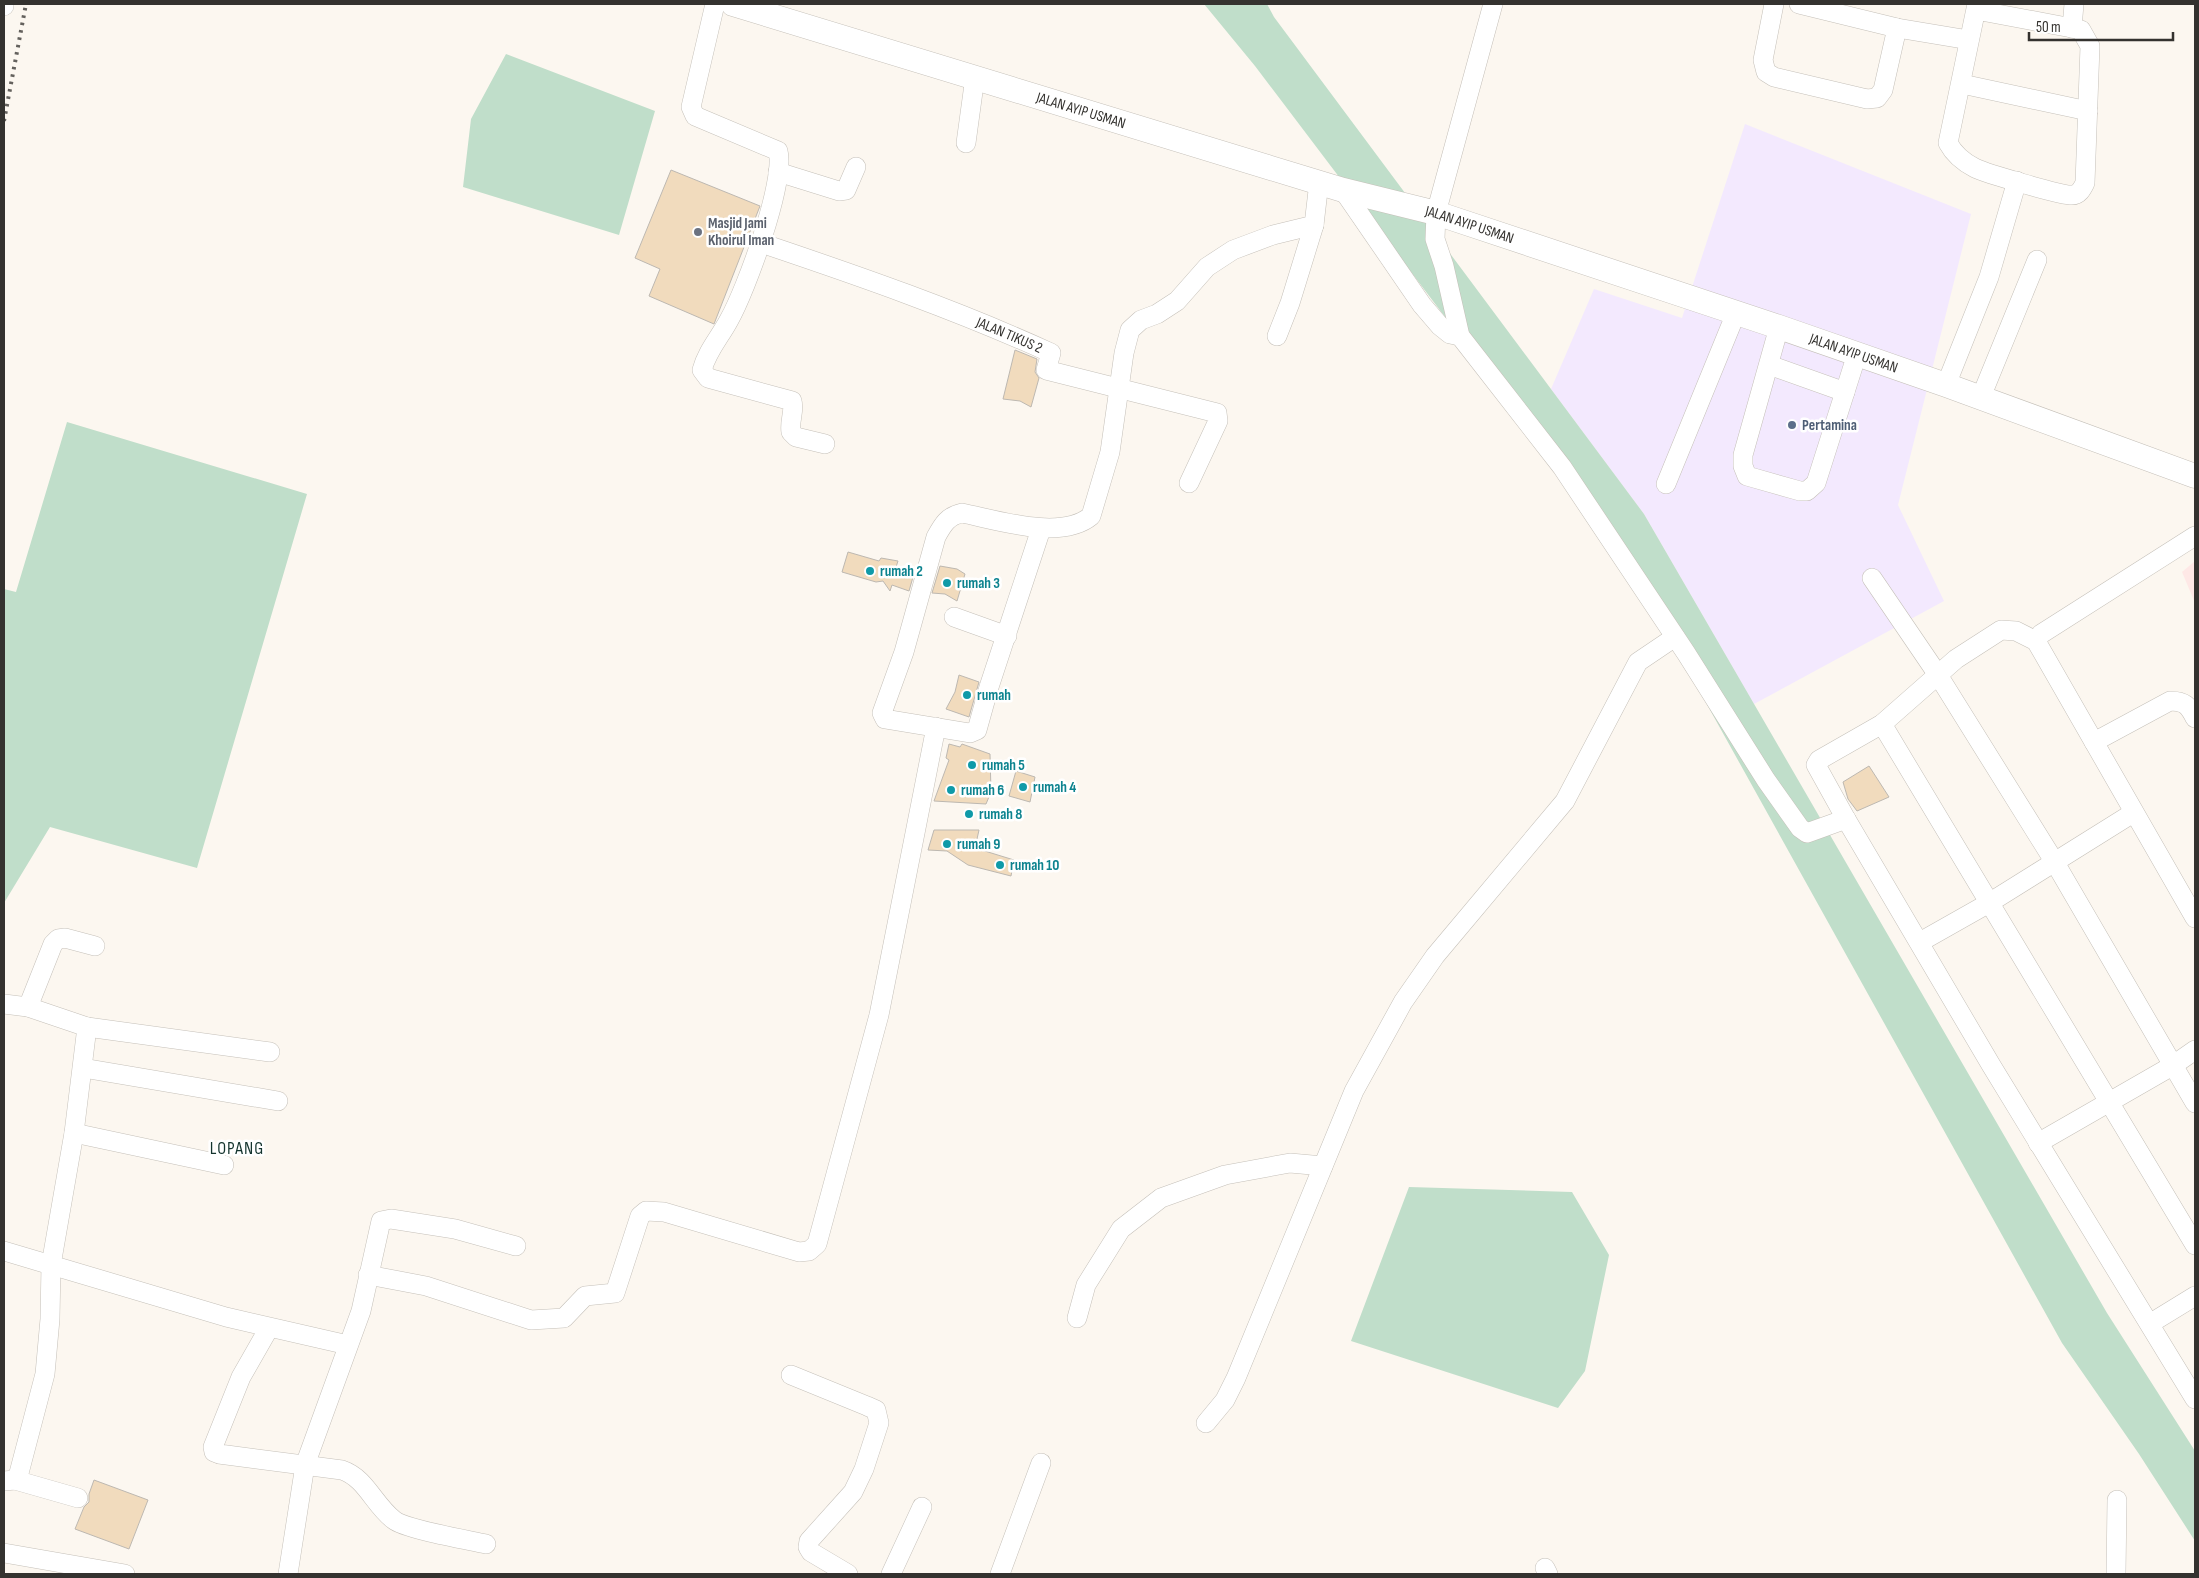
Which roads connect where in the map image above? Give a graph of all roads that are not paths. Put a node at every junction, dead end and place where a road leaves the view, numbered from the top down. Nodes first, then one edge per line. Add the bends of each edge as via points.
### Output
1 (715, 4) edge
2 (733, 4) edge
3 (1493, 4) edge
4 (1774, 4) edge
5 (1799, 4) edge
6 (2074, 4) edge
7 (1976, 7) edge
8 (1897, 28) junction
9 (2072, 28) junction
10 (1969, 40) junction
11 (974, 77) junction
12 (1962, 84) junction
13 (2088, 111) junction
14 (966, 143) dead end
15 (856, 167) dead end
16 (778, 172) junction
17 (2017, 181) junction
18 (1319, 182) junction
19 (1343, 190) junction
20 (1436, 214) junction
21 (1314, 225) junction
22 (762, 242) junction
23 (2037, 260) dead end
24 (1736, 313) junction
25 (1779, 327) junction
26 (1277, 336) dead end
27 (1460, 336) junction
28 (1857, 354) junction
29 (1768, 365) junction
30 (1946, 384) junction
31 (1119, 389) junction
32 (1845, 392) junction
33 (1981, 397) junction
34 (825, 444) dead end
35 (2195, 476) edge
36 (1189, 484) dead end
37 (1666, 484) dead end
38 (1041, 529) junction
39 (2195, 536) edge
40 (1872, 578) dead end
41 (954, 617) dead end
42 (1006, 636) junction
43 (1675, 637) junction
44 (2036, 640) junction
45 (1938, 675) junction
46 (2195, 718) edge
47 (1882, 724) junction
48 (936, 727) junction
49 (2094, 742) junction
50 (2133, 813) junction
51 (1846, 819) junction
52 (2054, 861) junction
53 (1989, 903) junction
54 (2195, 918) edge
55 (1920, 942) junction
56 (95, 946) dead end
57 (4, 1004) edge
58 (28, 1007) junction
59 (87, 1027) junction
60 (2195, 1050) edge
61 (270, 1052) dead end
62 (2172, 1066) junction
63 (82, 1068) junction
64 (2110, 1100) junction
65 (278, 1101) dead end
66 (2195, 1103) edge
67 (74, 1133) junction
68 (2038, 1143) junction
69 (224, 1165) dead end
70 (1324, 1166) junction
71 (2195, 1245) edge
72 (516, 1246) dead end
73 (4, 1251) edge
74 (50, 1265) junction
75 (368, 1275) junction
76 (2195, 1296) edge
77 (1077, 1318) dead end
78 (2151, 1323) junction
79 (269, 1328) junction
80 (348, 1345) junction
81 (791, 1375) dead end
82 (2195, 1399) edge
83 (1206, 1423) dead end
84 (1041, 1463) dead end
85 (305, 1465) junction
86 (10, 1481) edge
87 (78, 1498) dead end
88 (2117, 1500) dead end
89 (922, 1507) dead end
90 (486, 1544) dead end
91 (4, 1553) edge
92 (126, 1574) edge
93 (288, 1574) edge
94 (848, 1574) edge
95 (891, 1574) edge
96 (1000, 1574) edge
97 (2116, 1574) edge

1 - 16 street via 691,107 695,116 778,151
2 - 11 main road, JALAN AYIP USMAN
3 - 20 street
4 - 8 street via 1763,60 1766,72 1774,77 1867,99 1877,98 1883,90
5 - 8 street
6 - 9 street
7 - 9 street
7 - 10 street
8 - 10 street
9 - 13 street via 2081,30 2090,46
10 - 12 street
11 - 14 street
11 - 18 main road, JALAN AYIP USMAN
12 - 13 street
12 - 17 street via 1948,143 1954,154 1976,168
13 - 17 street via 2086,184 2081,191 2072,195
15 - 16 street via 850,185 839,191
16 - 22 street
17 - 30 street via 1989,277
18 - 19 main road, JALAN AYIP USMAN
18 - 21 street
19 - 20 main road, JALAN AYIP USMAN
19 - 27 street via 1422,305 1440,326 1450,334
20 - 24 main road, JALAN AYIP USMAN
20 - 27 street via 1435,239
21 - 26 street
21 - 31 street via 1273,234 1233,250 1207,267 1177,301 1141,320 1130,330
22 - 31 street, JALAN TIKUS 2 via 965,316 1051,353 1046,370
22 - 34 street via 730,318 705,359 702,370 708,378 792,400 790,432 796,437
23 - 33 street
24 - 25 main road, JALAN AYIP USMAN
24 - 37 street
25 - 28 main road, JALAN AYIP USMAN
25 - 29 street
27 - 43 street via 1562,467
28 - 30 main road, JALAN AYIP USMAN
28 - 32 street
29 - 32 street
29 - 32 street via 1743,455 1747,476 1800,492 1812,488
30 - 33 main road, JALAN AYIP USMAN
31 - 36 street via 1217,413 1218,421
31 - 38 street via 1110,452 1092,516 1078,524
33 - 35 main road, JALAN AYIP USMAN
38 - 42 street
38 - 48 street via 962,513 944,522 936,537 904,652 882,713 885,719
39 - 44 street
40 - 45 street
41 - 42 street
42 - 48 street via 977,730 970,733
43 - 51 street via 1800,828 1807,833
43 - 70 street via 1638,662 1565,801 1417,979 1354,1091
44 - 45 street via 2016,631 2001,630 1956,659
44 - 49 street
45 - 47 street
45 - 52 street
46 - 49 street via 2188,705 2170,700
47 - 51 street via 1819,760 1816,765
47 - 53 street
48 - 75 street via 879,1015 817,1244 809,1252 799,1252 664,1212 646,1211 640,1216 615,1293 585,1296 564,1318 550,1320 531,1320 426,1286
49 - 50 street
50 - 52 street
50 - 54 street
51 - 55 street
52 - 53 street
52 - 62 street
53 - 55 street
53 - 64 street
55 - 68 street
56 - 58 street via 58,939 53,944
57 - 58 street
58 - 59 street
59 - 61 street
59 - 63 street
60 - 62 street
62 - 64 street
62 - 66 street
63 - 65 street
63 - 67 street
64 - 68 street
64 - 71 street
67 - 69 street
67 - 74 street
68 - 78 street
70 - 77 street via 1290,1163 1234,1173 1160,1198 1121,1230 1086,1285
70 - 83 street via 1236,1378 1225,1400
72 - 75 street via 455,1229 391,1219 381,1221
73 - 74 street
74 - 79 street
74 - 86 street via 45,1374 24,1459
75 - 80 street via 361,1311
76 - 78 street
78 - 82 street
79 - 80 street
79 - 85 street via 241,1377 213,1447 214,1452
80 - 85 street
81 - 94 street via 876,1410 878,1415 877,1433 852,1492 809,1541 811,1552
84 - 96 street
85 - 90 street via 351,1473 395,1522
85 - 93 street
86 - 87 street
88 - 97 street
89 - 95 street
91 - 92 street

